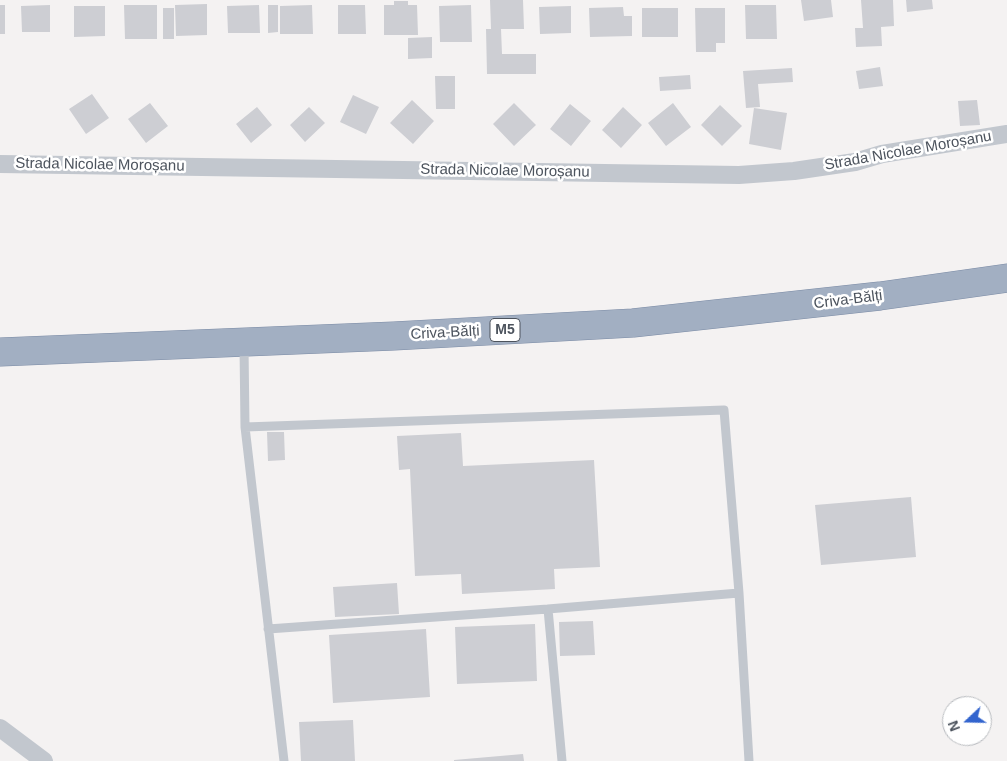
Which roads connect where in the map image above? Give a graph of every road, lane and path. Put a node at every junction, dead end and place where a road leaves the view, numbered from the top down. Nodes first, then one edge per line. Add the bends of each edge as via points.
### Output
1 (1007, 134) edge
2 (0, 164) edge
3 (1007, 278) edge
4 (244, 342) junction
5 (0, 352) edge
6 (245, 426) junction
7 (739, 593) junction
8 (548, 609) junction
9 (268, 629) junction
10 (0, 728) edge
11 (44, 761) edge
12 (284, 761) edge
13 (562, 761) edge
14 (749, 761) edge

1 - 2 street, Strada Nicolae Moroșanu via 882,154 855,162 739,175
3 - 4 highway, Criva-Bălți / M5 via 880,296 633,323
4 - 5 highway, Criva-Bălți / M5
4 - 6 lane
6 - 7 lane via 724,410
6 - 9 lane
7 - 8 lane
7 - 14 lane
8 - 9 lane
8 - 13 lane
9 - 12 lane
10 - 11 street

